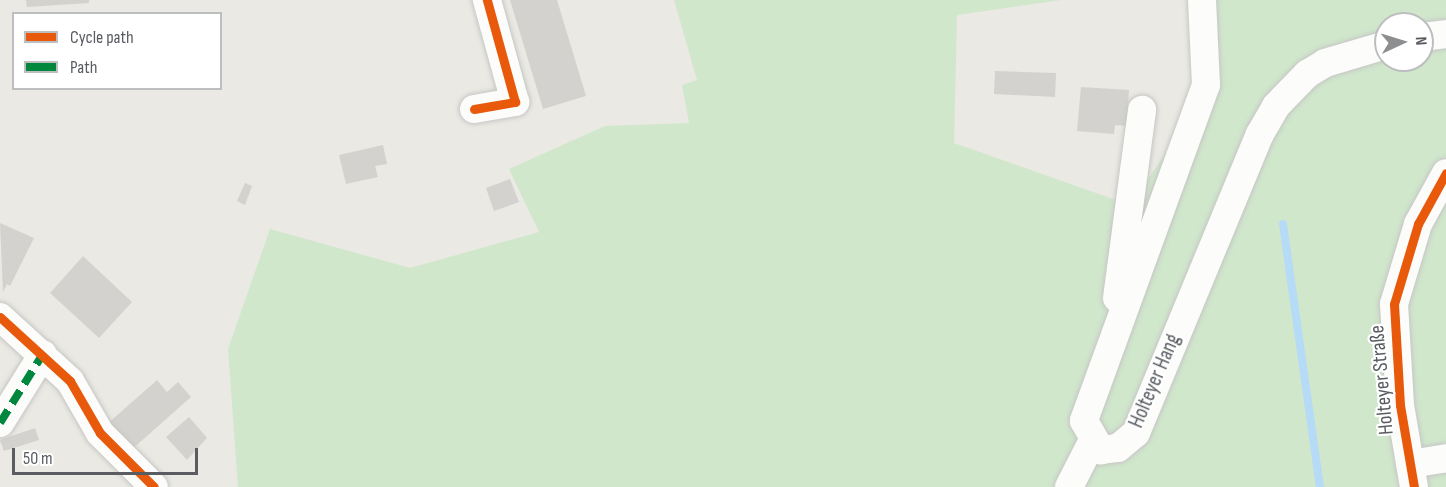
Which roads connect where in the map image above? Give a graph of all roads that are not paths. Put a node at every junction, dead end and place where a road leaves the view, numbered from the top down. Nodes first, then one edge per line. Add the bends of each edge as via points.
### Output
1 (487, 0) edge
2 (1203, 0) edge
3 (1374, 49) edge
4 (474, 109) dead end
5 (1142, 110) dead end
6 (1446, 172) edge
7 (0, 317) edge
8 (1111, 348) junction
9 (43, 354) junction
10 (0, 423) edge
11 (1092, 442) junction
12 (1446, 458) edge
13 (1412, 476) edge
14 (154, 487) edge
15 (1069, 487) edge

1 - 4 street via 515,102
2 - 8 street via 1206,85
3 - 11 street, Holteyer Hang via 1325,63 1307,74 1276,106 1260,134 1136,433 1118,448 1101,450
5 - 8 street
6 - 13 street, Holteyer Straße via 1418,224 1394,304 1394,348
7 - 9 street
8 - 11 street via 1084,421
9 - 10 street
9 - 14 street via 70,381 100,433
11 - 15 street
12 - 13 street

